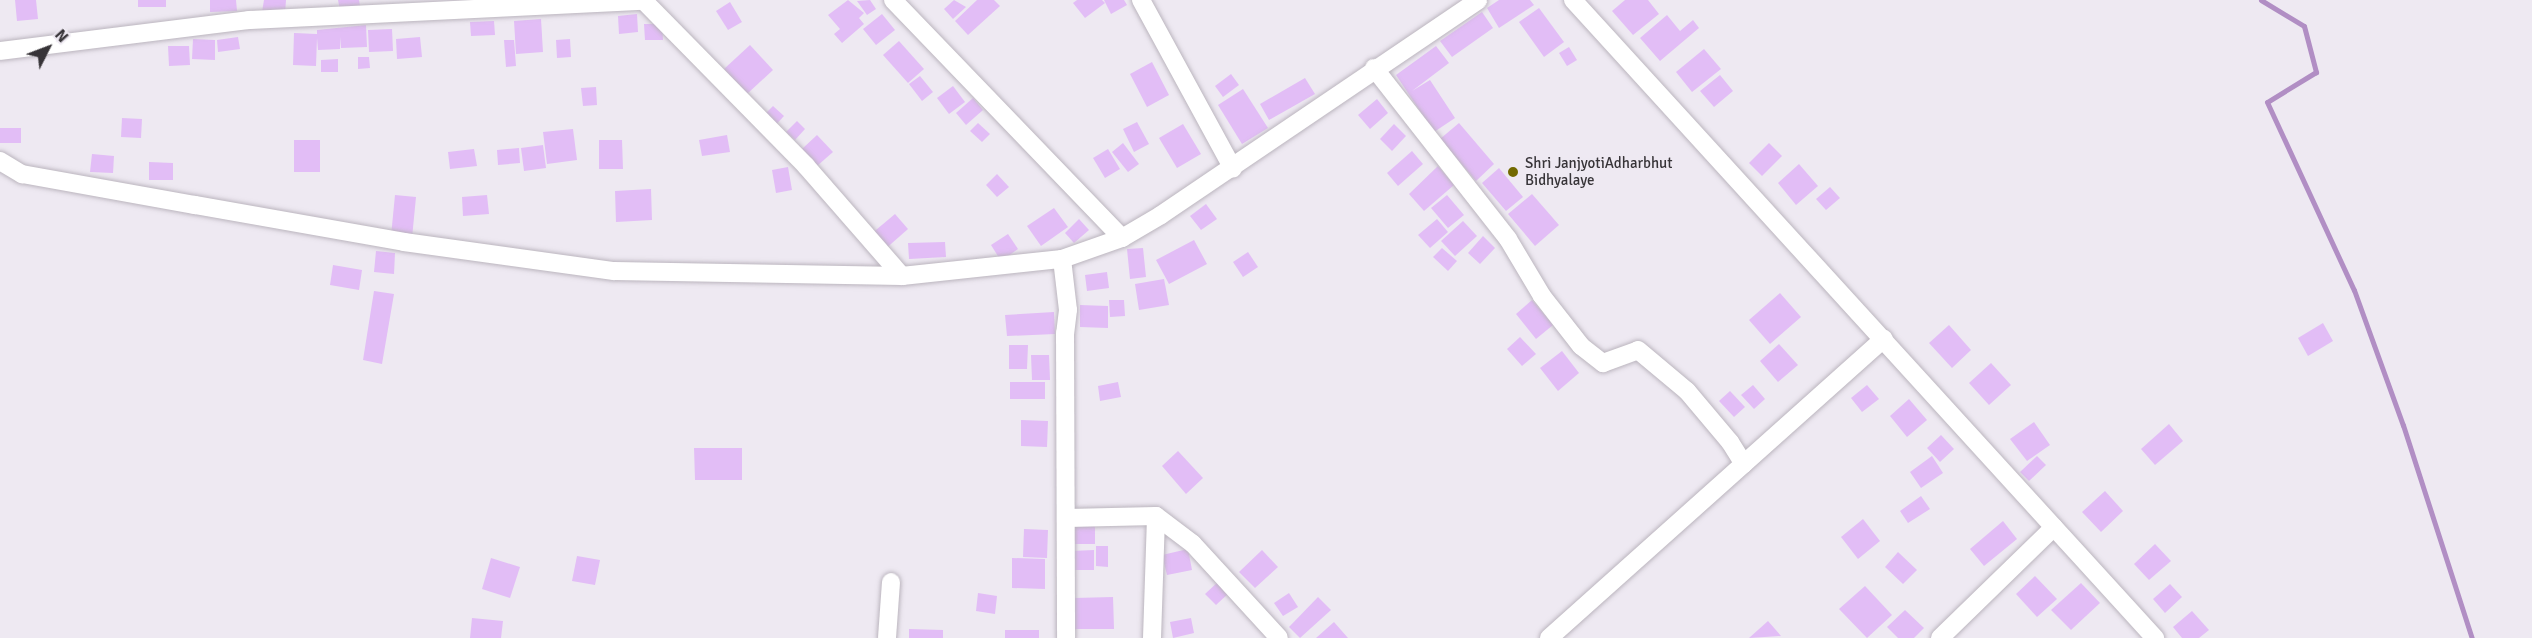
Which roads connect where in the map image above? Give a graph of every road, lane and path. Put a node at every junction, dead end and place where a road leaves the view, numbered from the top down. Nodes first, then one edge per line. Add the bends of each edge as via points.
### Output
1 (893, 0) edge
2 (1141, 0) edge
3 (1478, 0) edge
4 (1573, 0) edge
5 (0, 51) edge
6 (1374, 68) junction
7 (0, 161) edge
8 (1233, 169) junction
9 (1122, 238) junction
10 (1062, 260) junction
11 (902, 276) junction
12 (1884, 339) junction
13 (1744, 464) junction
14 (1156, 516) junction
15 (1067, 518) junction
16 (2055, 527) junction
17 (891, 582) dead end
18 (887, 638) edge
19 (1066, 638) edge
20 (1152, 638) edge
21 (1279, 638) edge
22 (1549, 638) edge
23 (1940, 638) edge
24 (2155, 638) edge

1 - 9 street
2 - 8 street
3 - 6 street
4 - 12 street
5 - 11 street via 249,20 644,1 806,166
6 - 8 street
6 - 13 street via 1508,239 1542,296 1581,346 1603,363 1638,350 1687,391
7 - 11 street via 22,174 149,197 404,242 614,271
8 - 9 street
9 - 10 street
10 - 11 street
10 - 15 street via 1068,310
12 - 13 street
12 - 16 street
13 - 22 street
14 - 15 street
14 - 20 street
14 - 21 street via 1193,544
15 - 19 street
16 - 23 street
16 - 24 street
17 - 18 street

